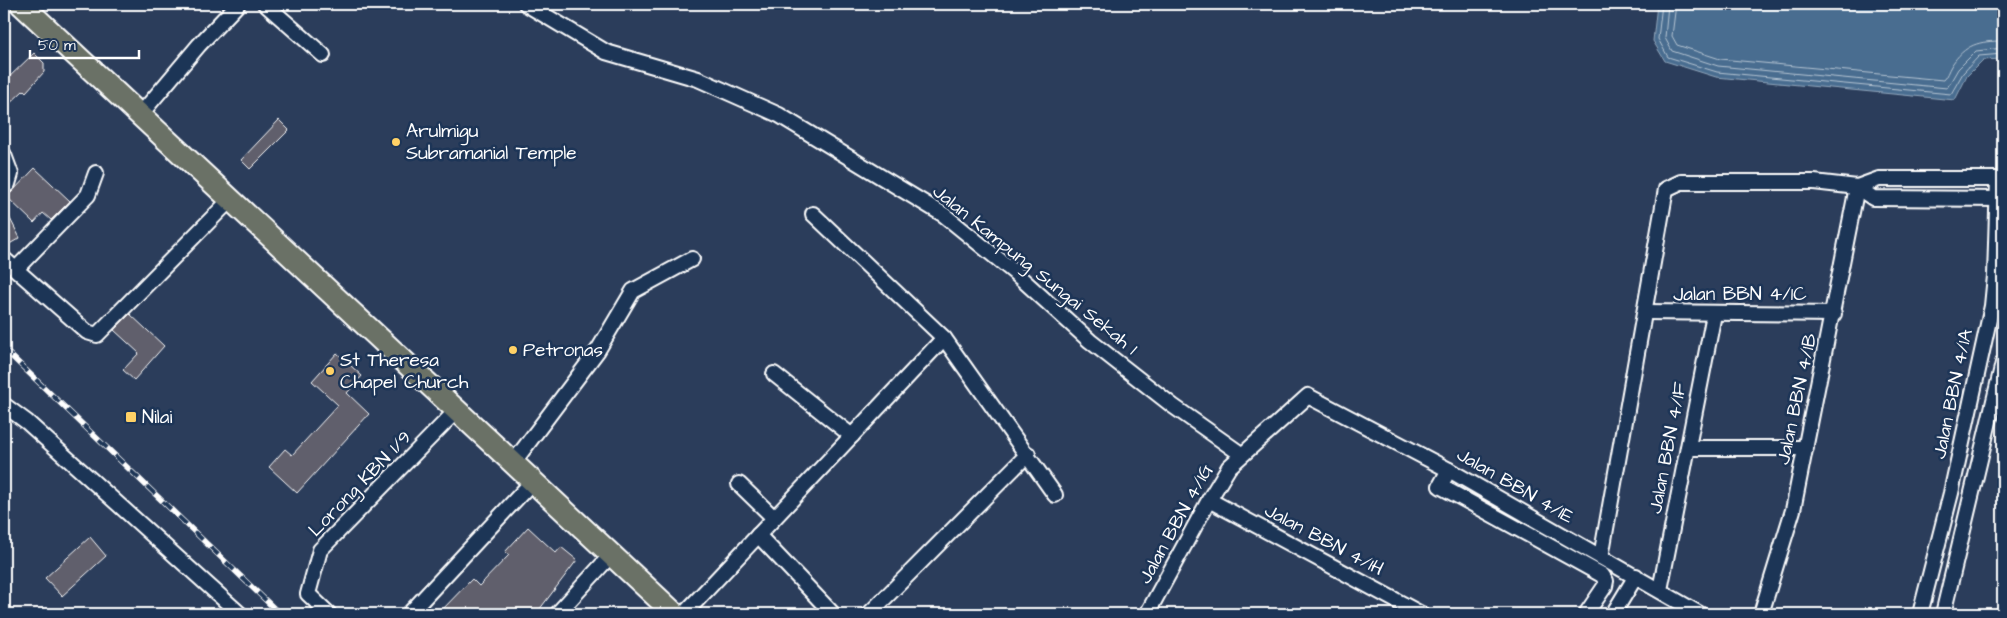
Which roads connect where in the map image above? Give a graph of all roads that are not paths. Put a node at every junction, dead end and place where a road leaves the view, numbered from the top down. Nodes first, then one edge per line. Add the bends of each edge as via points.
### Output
1 (21, 4) edge
2 (238, 4) edge
3 (265, 4) edge
4 (526, 4) edge
5 (324, 56) dead end
6 (140, 115) junction
7 (4, 155) edge
8 (96, 174) dead end
9 (2001, 179) edge
10 (4, 186) edge
11 (1857, 187) junction
12 (230, 199) junction
13 (2001, 199) edge
14 (813, 214) dead end
15 (4, 259) edge
16 (692, 259) dead end
17 (17, 268) junction
18 (1999, 276) edge
19 (1645, 312) junction
20 (1714, 314) junction
21 (1834, 314) junction
22 (944, 338) junction
23 (2003, 363) edge
24 (774, 374) dead end
25 (1308, 396) joint
26 (4, 405) edge
27 (457, 410) junction
28 (852, 436) junction
29 (1688, 448) junction
30 (1806, 448) junction
31 (1028, 454) junction
32 (1241, 454) junction
33 (513, 463) junction
34 (1449, 470) junction
35 (532, 481) junction
36 (740, 484) dead end
37 (1055, 495) dead end
38 (1209, 500) junction
39 (774, 518) junction
40 (758, 535) junction
41 (611, 555) junction
42 (1601, 557) junction
43 (1636, 576) junction
44 (1660, 590) junction
45 (240, 614) edge
46 (329, 614) edge
47 (409, 614) edge
48 (557, 614) edge
49 (675, 614) edge
50 (684, 614) edge
51 (833, 614) edge
52 (869, 614) edge
53 (1147, 614) edge
54 (1421, 614) edge
55 (1586, 614) edge
56 (1613, 614) edge
57 (1700, 614) edge
58 (1761, 614) edge
59 (1920, 614) edge
60 (1943, 614) edge

1 - 6 main road
2 - 6 street
3 - 5 street
4 - 32 street, Jalan Kampung Sungai Sekah 1 via 606,52 698,79 779,115 944,215 1014,272 1090,341
6 - 12 main road
7 - 10 street via 11,174
8 - 17 street via 88,195
9 - 11 street via 1879,179
9 - 13 street, Jalan BBN 4/1A
11 - 13 street via 1873,198
11 - 19 street via 1773,181 1681,182 1670,185 1664,194
11 - 21 street, Jalan BBN 4/1B
12 - 17 street via 97,335 87,332
12 - 27 main road
13 - 18 street, Jalan BBN 4/1A
14 - 22 street
15 - 17 street
16 - 33 street via 633,292 598,350
18 - 59 street, Jalan BBN 4/1A via 1952,492
19 - 20 street, Jalan BBN 4/1C
19 - 42 street
20 - 21 street, Jalan BBN 4/1C
20 - 29 street, Jalan BBN 4/1F
21 - 30 street, Jalan BBN 4/1B
22 - 28 street
22 - 31 street
23 - 60 street
24 - 28 street
25 - 32 street, Jalan BBN 4/1G
25 - 34 street, Jalan BBN 4/1E
26 - 45 street via 27,422
27 - 33 main road
27 - 46 street, Lorong KBN 1/9 via 320,550 308,594
28 - 39 street
29 - 30 street
29 - 44 street, Jalan BBN 4/1F
30 - 58 street, Jalan BBN 4/1B via 1793,510
31 - 37 street
31 - 52 street
32 - 38 street, Jalan BBN 4/1G
33 - 35 main road
34 - 42 street, Jalan BBN 4/1E
34 - 55 street via 1440,486 1602,575 1605,586
35 - 41 main road
35 - 47 street
36 - 39 street
38 - 53 street, Jalan BBN 4/1G
38 - 54 street, Jalan BBN 4/1H
39 - 40 street
40 - 50 street
40 - 51 street
41 - 48 street
41 - 49 main road
42 - 43 street, Jalan BBN 4/1E
43 - 44 street, Jalan BBN 4/1E
43 - 56 street
44 - 57 street, Jalan BBN 4/1E

